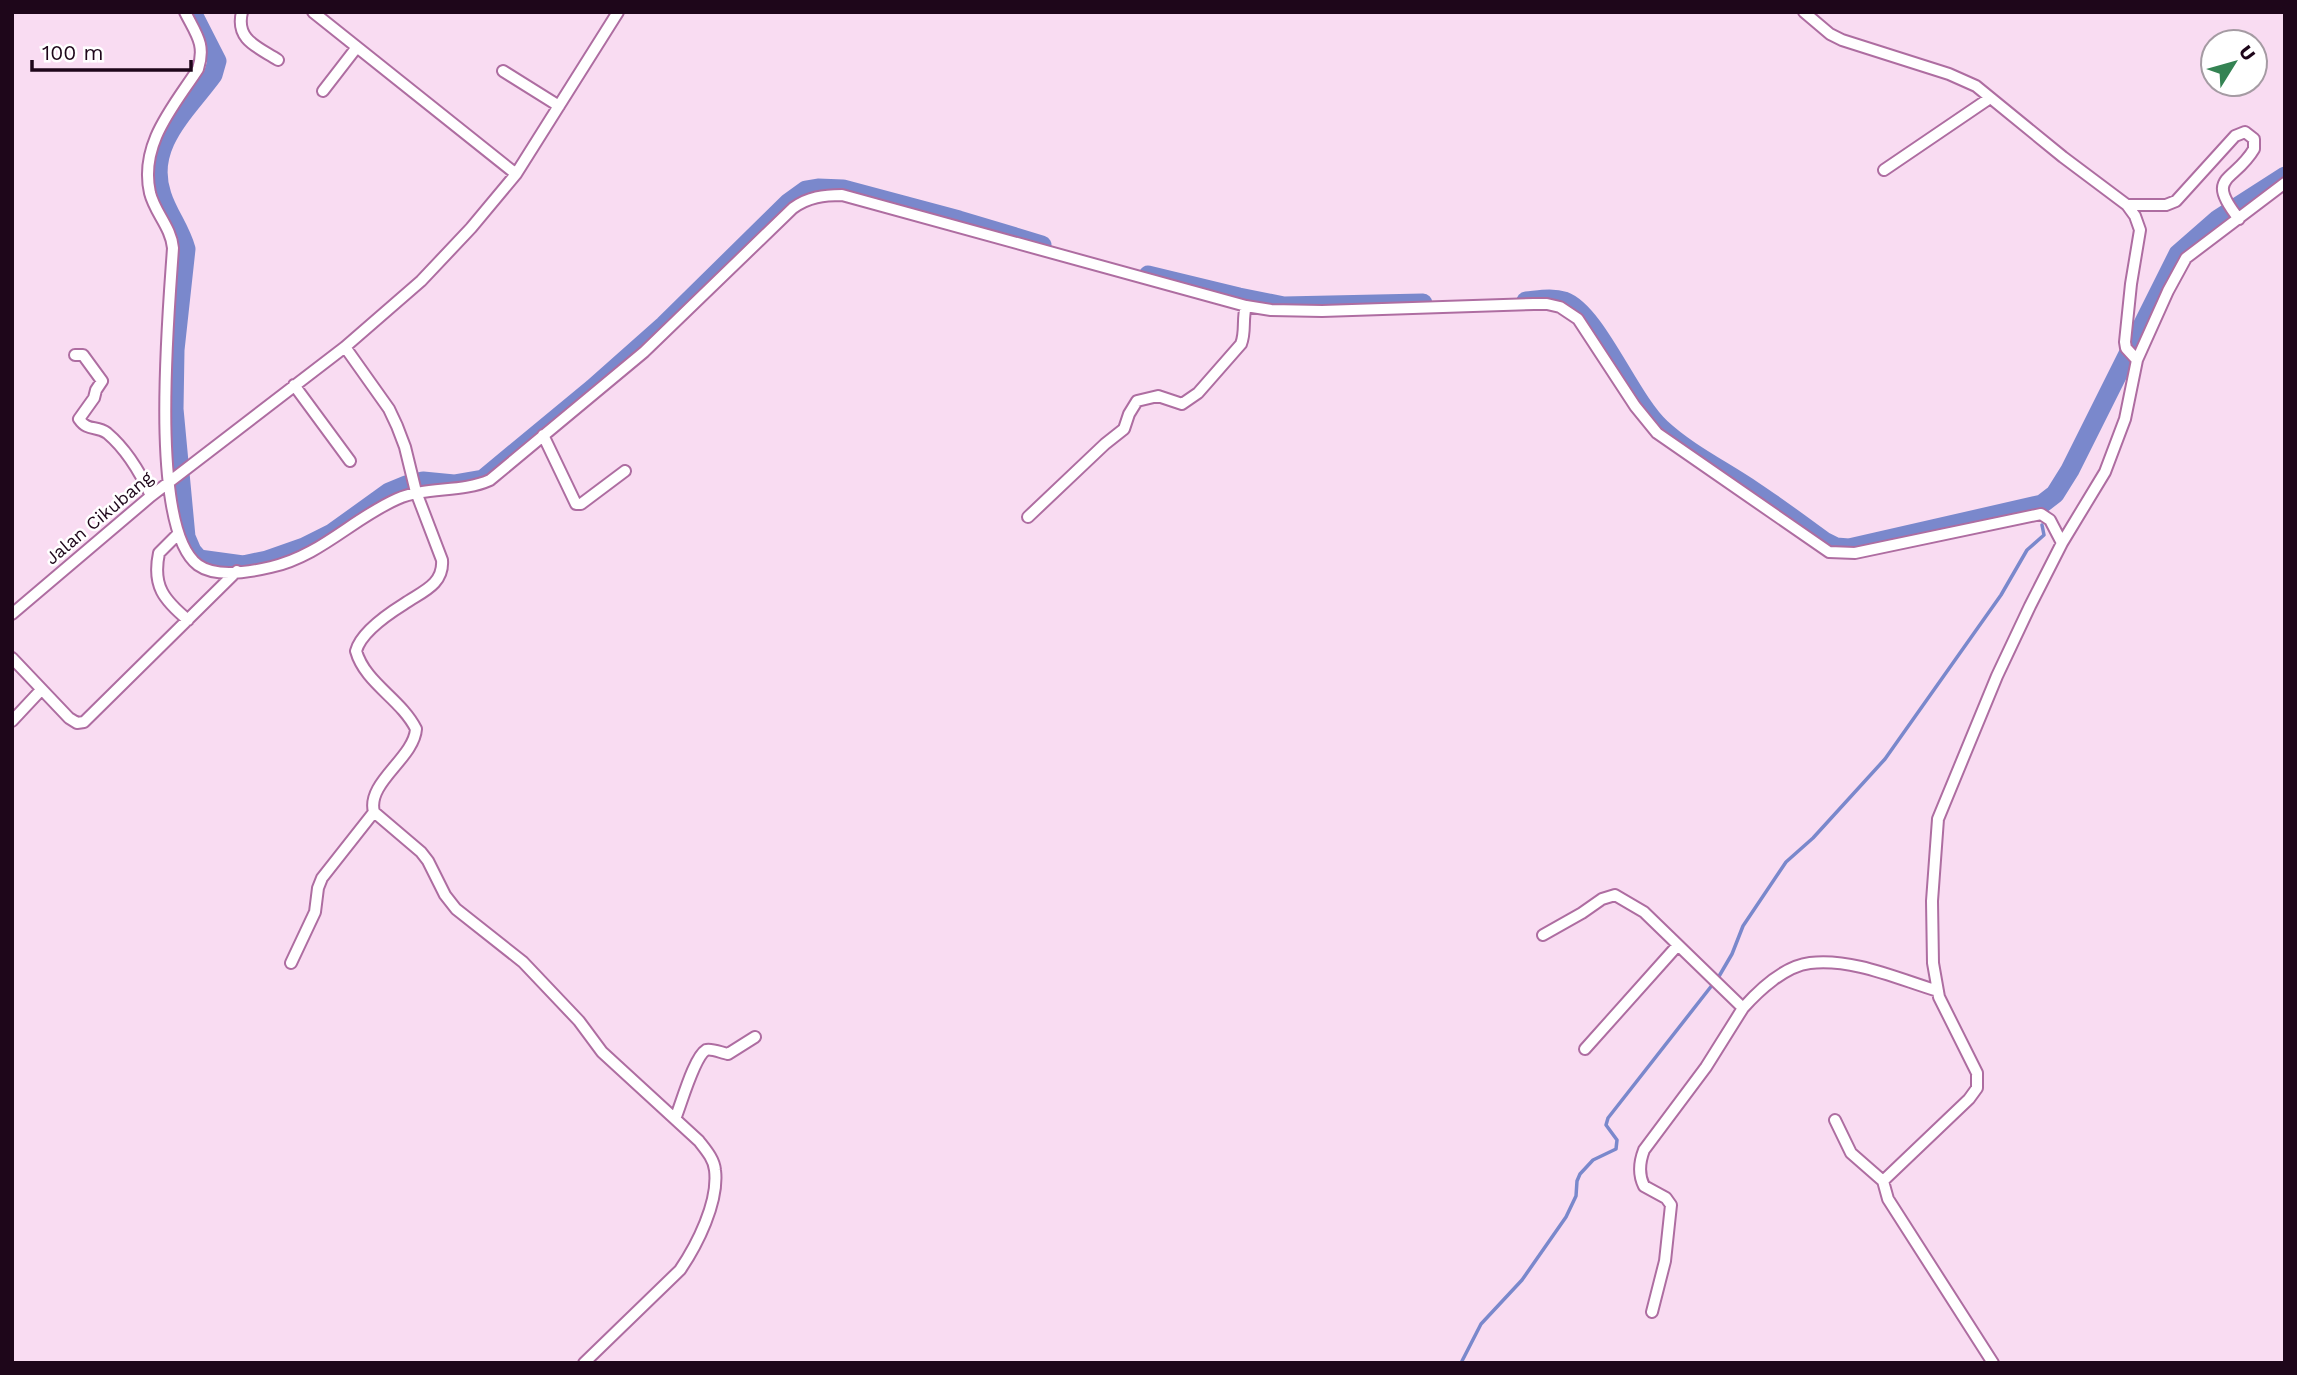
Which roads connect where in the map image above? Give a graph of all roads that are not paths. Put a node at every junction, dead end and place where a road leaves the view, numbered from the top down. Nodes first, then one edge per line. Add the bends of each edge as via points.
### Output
1 (185, 12) edge
2 (242, 12) edge
3 (618, 12) edge
4 (1804, 12) edge
5 (317, 13) edge
6 (357, 47) junction
7 (278, 60) dead end
8 (503, 71) dead end
9 (323, 91) dead end
10 (1990, 98) junction
11 (559, 106) junction
12 (1884, 170) dead end
13 (516, 174) junction
14 (2285, 183) edge
15 (2127, 205) junction
16 (2234, 213) junction
17 (1245, 306) junction
18 (345, 347) junction
19 (2132, 354) junction
20 (75, 355) dead end
21 (294, 385) junction
22 (543, 435) junction
23 (350, 461) dead end
24 (625, 471) dead end
25 (172, 479) junction
26 (414, 485) junction
27 (151, 496) junction
28 (1028, 517) dead end
29 (178, 534) junction
30 (2062, 543) junction
31 (237, 571) junction
32 (12, 614) edge
33 (188, 620) junction
34 (12, 658) edge
35 (41, 690) junction
36 (12, 721) edge
37 (374, 812) junction
38 (1543, 935) dead end
39 (1678, 945) junction
40 (291, 963) dead end
41 (1938, 991) junction
42 (1743, 1008) junction
43 (755, 1037) dead end
44 (1585, 1049) dead end
45 (676, 1119) junction
46 (1835, 1120) dead end
47 (1883, 1181) junction
48 (1652, 1312) dead end
49 (584, 1363) edge
50 (1993, 1363) edge

1 - 25 street via 202,58 156,133 149,162 150,192 173,248 164,400
2 - 7 street via 244,37
3 - 11 street, Jalan Cikubang
4 - 10 street via 1842,40 1964,80
5 - 6 street
6 - 9 street
6 - 13 street
8 - 11 street
10 - 12 street
10 - 15 street
11 - 13 street, Jalan Cikubang
13 - 18 street, Jalan Cikubang via 421,281
14 - 16 street
15 - 16 street via 2176,201 2235,136 2245,132 2255,146 2252,153 2222,185
15 - 19 street via 2140,230 2125,342
16 - 19 street via 2186,258
17 - 22 street via 842,195 816,197 793,208 644,352
17 - 28 street via 1241,344 1198,393 1182,404 1158,396 1137,401 1119,435
17 - 30 street via 1310,311 1560,307 1578,319 1634,406 1657,433 1829,552 1856,553 2041,514 2047,516
18 - 21 street, Jalan Cikubang
18 - 26 street via 389,409
19 - 30 street via 2125,419 2105,472
20 - 27 street via 83,355 102,382 79,419 117,444
21 - 23 street
21 - 25 street, Jalan Cikubang
22 - 24 street via 576,504
22 - 26 street via 483,484
25 - 27 street, Jalan Cikubang
25 - 29 street
26 - 31 street via 301,558
26 - 37 street via 442,560 441,573 428,589 358,643 356,651 366,673 416,729 415,740 374,799
27 - 32 street, Jalan Cikubang
29 - 31 street via 186,553 205,569
29 - 33 street via 159,553 158,581 167,603
30 - 41 street via 1997,676 1938,819 1932,901
31 - 33 street
33 - 35 street via 84,722 69,718
34 - 35 street
35 - 36 street
37 - 40 street via 322,878 315,912
37 - 45 street via 421,852 456,909 523,962 602,1052
38 - 39 street via 1615,895 1644,912
39 - 42 street
39 - 44 street
41 - 42 street via 1861,967 1811,963 1785,972
41 - 47 street via 1977,1073 1976,1088
42 - 48 street via 1641,1157 1639,1173 1644,1186 1671,1205 1665,1261
43 - 45 street via 728,1054 704,1052 696,1062
45 - 49 street via 711,1157 713,1200 680,1270
46 - 47 street via 1858,1162
47 - 50 street via 1888,1199

